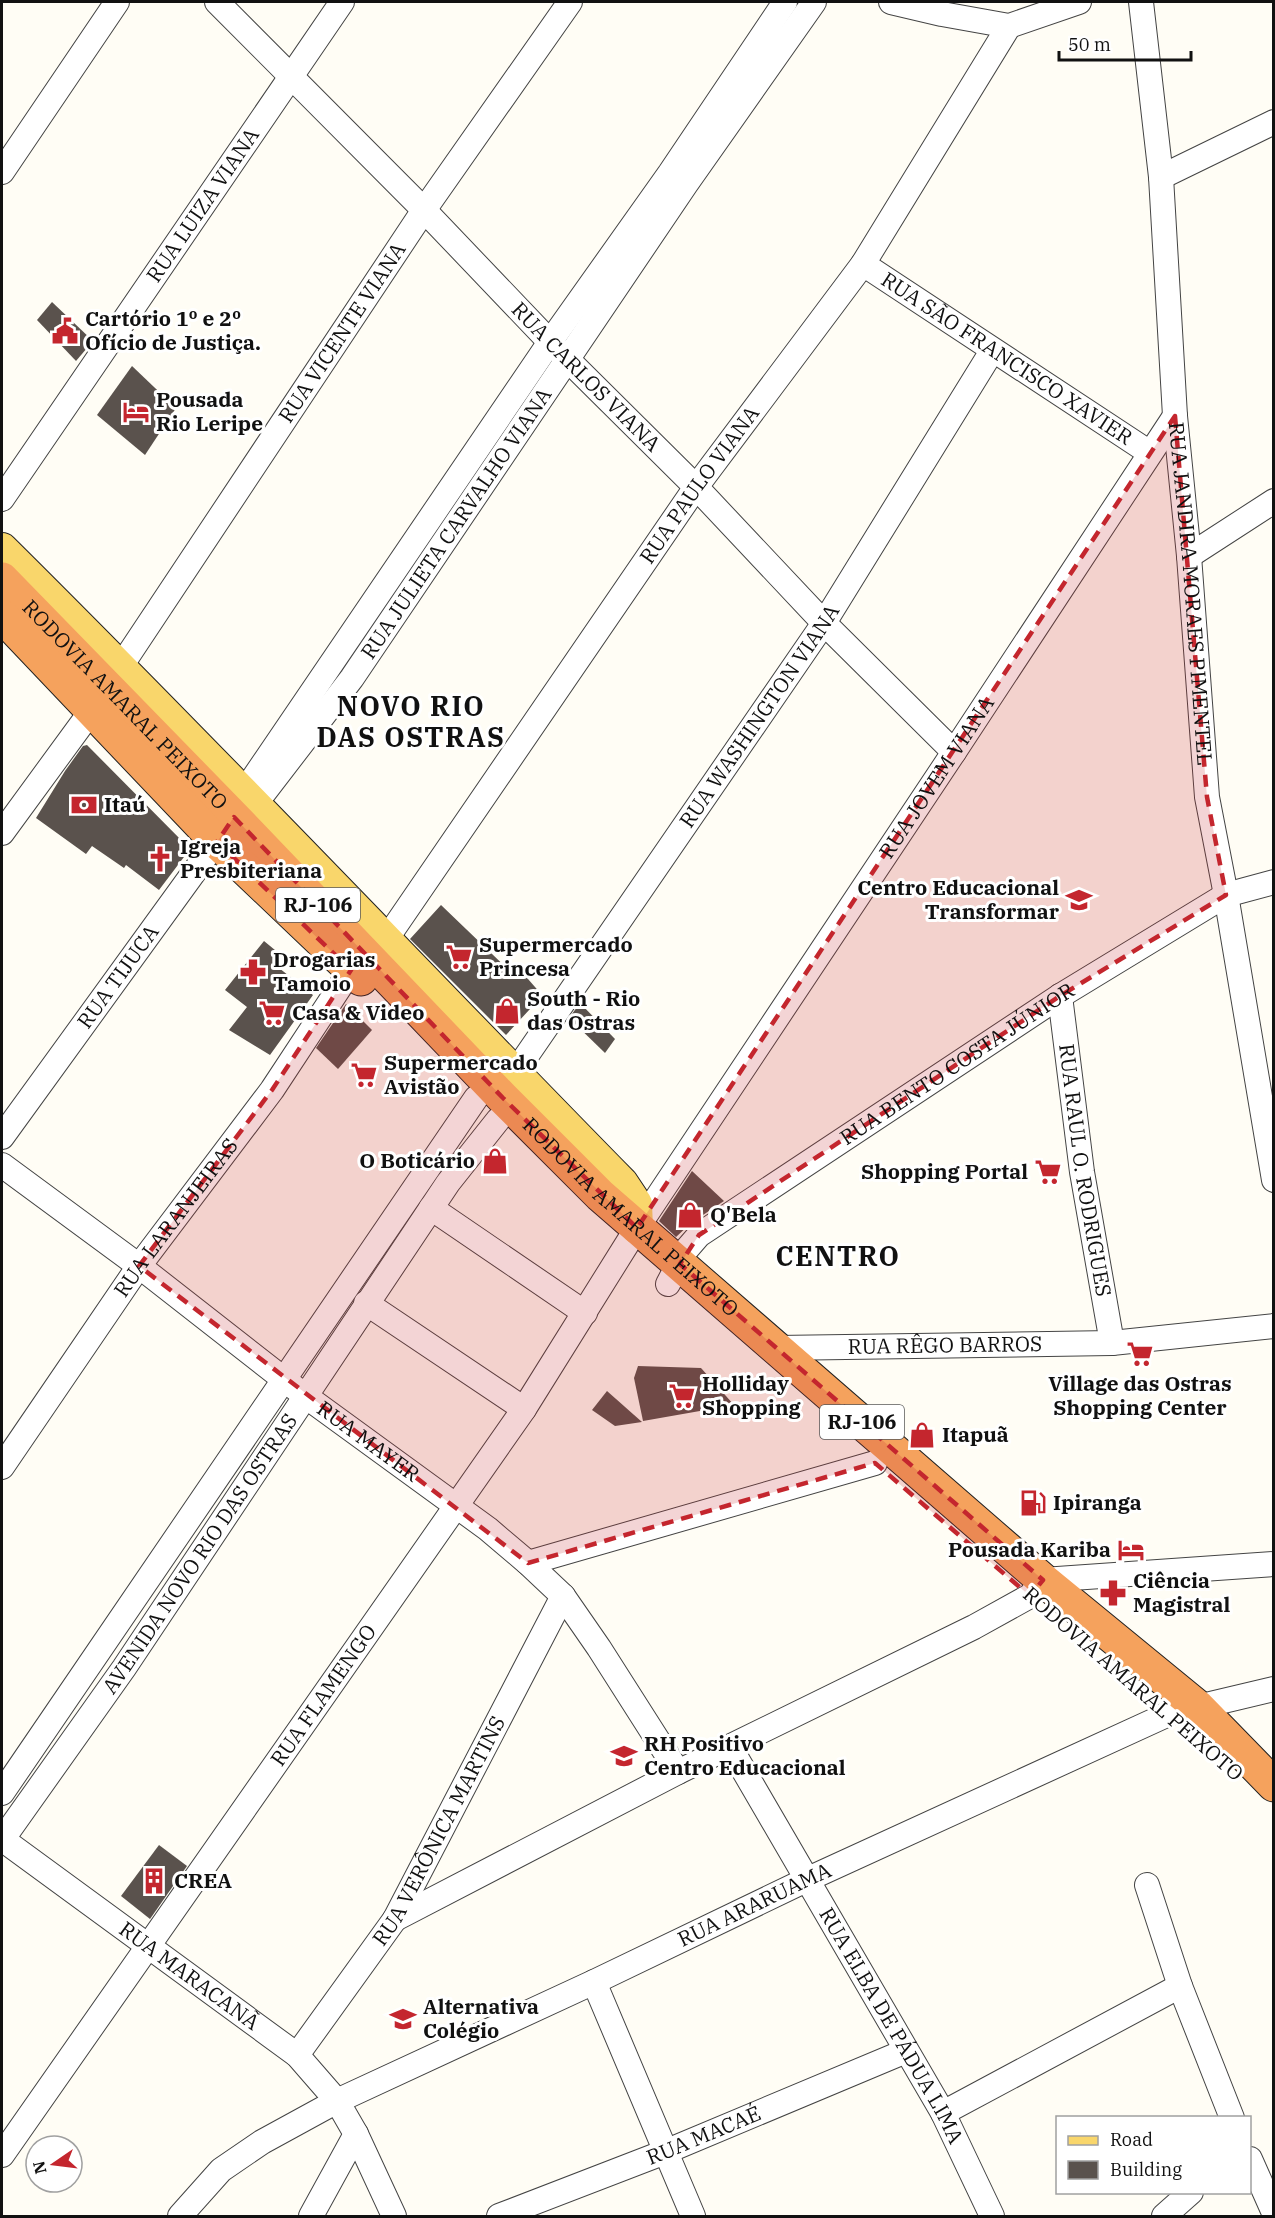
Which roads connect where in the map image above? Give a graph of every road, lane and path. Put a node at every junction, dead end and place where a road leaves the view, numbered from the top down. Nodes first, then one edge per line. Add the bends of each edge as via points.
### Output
1 (117, 2) edge
2 (217, 2) edge
3 (342, 2) edge
4 (570, 2) edge
5 (784, 2) edge
6 (814, 2) edge
7 (891, 2) edge
8 (1079, 2) edge
9 (1141, 2) edge
10 (1009, 26) junction
11 (291, 77) junction
12 (1274, 122) edge
13 (2, 172) edge
14 (1161, 177) junction
15 (424, 210) junction
16 (862, 264) junction
17 (550, 342) junction
18 (992, 351) junction
19 (568, 360) junction
20 (1175, 416) junction
21 (1150, 453) junction
22 (696, 487) junction
23 (2, 499) edge
24 (1274, 501) edge
25 (2, 549) edge
26 (1189, 556) junction
27 (2, 579) edge
28 (2, 615) edge
29 (824, 623) junction
30 (121, 666) junction
31 (92, 710) junction
32 (954, 752) junction
33 (237, 813) junction
34 (2, 833) edge
35 (1274, 882) edge
36 (1226, 895) junction
37 (386, 941) junction
38 (351, 970) junction
39 (1060, 996) junction
40 (514, 1074) junction
41 (487, 1109) junction
42 (2, 1137) edge
43 (2, 1165) edge
44 (1274, 1180) edge
45 (431, 1208) junction
46 (631, 1237) junction
47 (139, 1266) junction
48 (674, 1274) junction
49 (366, 1303) junction
50 (585, 1313) junction
51 (1274, 1326) edge
52 (1112, 1343) junction
53 (777, 1348) junction
54 (282, 1378) junction
55 (304, 1395) junction
56 (524, 1409) junction
57 (875, 1464) junction
58 (2, 1467) edge
59 (454, 1507) junction
60 (528, 1563) junction
61 (1274, 1564) edge
62 (1037, 1588) junction
63 (563, 1596) junction
64 (1274, 1689) edge
65 (1186, 1709) junction
66 (730, 1748) junction
67 (678, 1773) junction
68 (1274, 1785) edge
69 (2, 1792) edge
70 (1274, 1809) edge
71 (2, 1840) edge
72 (806, 1880) junction
73 (1147, 1886) dead end
74 (395, 1919) junction
75 (148, 1948) junction
76 (594, 1982) junction
77 (1180, 1986) junction
78 (906, 2050) junction
79 (297, 2055) junction
80 (337, 2101) junction
81 (943, 2113) junction
82 (1231, 2116) edge
83 (356, 2134) junction
84 (665, 2152) junction
85 (2, 2156) edge
86 (1251, 2161) edge
87 (1190, 2194) edge
88 (1274, 2213) edge
89 (180, 2217) edge
90 (311, 2217) edge
91 (394, 2217) edge
92 (499, 2217) edge
93 (693, 2217) edge
94 (992, 2217) edge
95 (1164, 2217) edge

1 - 13 street
2 - 11 street, RUA CARLOS VIANA
3 - 11 street, RUA LUIZA VIANA
4 - 15 street, RUA VICENTE VIANA
5 - 17 street, RUA JULIETA CARVALHO VIANA via 670,173
6 - 19 street, RUA JULIETA CARVALHO VIANA
7 - 10 street
8 - 10 street
9 - 14 street, RUA JANDIRA MORAES PIMENTEL
10 - 16 street, RUA PAULO VIANA
11 - 15 street, RUA CARLOS VIANA
11 - 23 street, RUA LUIZA VIANA
12 - 14 street
14 - 20 street, RUA JANDIRA MORAES PIMENTEL
15 - 17 street, RUA CARLOS VIANA
15 - 30 street, RUA VICENTE VIANA
16 - 18 street, RUA SÃO FRANCISCO XAVIER
16 - 22 street, RUA PAULO VIANA
17 - 19 street, RUA CARLOS VIANA
17 - 33 street, RUA JULIETA CARVALHO VIANA
18 - 21 street, RUA SÃO FRANCISCO XAVIER
18 - 29 street, RUA WASHINGTON VIANA
19 - 22 street, RUA CARLOS VIANA
19 - 33 street, RUA JULIETA CARVALHO VIANA via 352,678
20 - 21 street, RUA JOVEM VIANA
20 - 26 street, RUA JANDIRA MORAES PIMENTEL
21 - 32 street, RUA JOVEM VIANA
22 - 29 street, RUA CARLOS VIANA
22 - 37 street, RUA PAULO VIANA
24 - 26 street
25 - 30 main road
26 - 36 street, RUA JANDIRA MORAES PIMENTEL via 1207,797
27 - 33 highway, RODOVIA AMARAL PEIXOTO / RJ-106
28 - 31 highway, RODOVIA AMARAL PEIXOTO / RJ-106
29 - 32 street, RUA CARLOS VIANA
29 - 40 street, RUA WASHINGTON VIANA
30 - 33 main road
31 - 33 highway, RODOVIA AMARAL PEIXOTO / RJ-106
31 - 34 street
32 - 46 street, RUA JOVEM VIANA
33 - 37 main road
33 - 38 highway, RODOVIA AMARAL PEIXOTO / RJ-106
33 - 42 street, RUA TIJUCA
33 - 46 highway, RODOVIA AMARAL PEIXOTO / RJ-106 via 503,1098 600,1195
35 - 36 street, RUA BENTO COSTA JÚNIOR
36 - 39 street, RUA BENTO COSTA JÚNIOR
36 - 44 street, RUA JANDIRA MORAES PIMENTEL
37 - 40 main road
38 - 41 highway, RODOVIA AMARAL PEIXOTO / RJ-106
38 - 47 street, RUA LARANJEIRAS via 272,1090
39 - 48 street, RUA BENTO COSTA JÚNIOR via 699,1235
39 - 52 street, RUA RAUL O. RODRIGUES via 1082,1172
40 - 46 main road via 622,1183 636,1204
41 - 45 street, AVENIDA NOVO RIO DAS OSTRAS via 454,1175
41 - 46 highway, RODOVIA AMARAL PEIXOTO / RJ-106 via 584,1208
41 - 54 street, AVENIDA NOVO RIO DAS OSTRAS via 395,1218
43 - 47 street, RUA MAYER
45 - 49 street, AVENIDA NOVO RIO DAS OSTRAS
45 - 50 street
46 - 48 highway, RODOVIA AMARAL PEIXOTO / RJ-106
46 - 50 street, RUA FLAMENGO
47 - 54 street, RUA MAYER
47 - 58 street, RUA LARANJEIRAS
48 - 53 highway, RODOVIA AMARAL PEIXOTO / RJ-106
48 - 57 highway, RODOVIA AMARAL PEIXOTO / RJ-106
49 - 55 street, AVENIDA NOVO RIO DAS OSTRAS
49 - 56 street
50 - 56 street, RUA FLAMENGO
51 - 52 street, RUA RÊGO BARROS
52 - 53 street, RUA RÊGO BARROS
53 - 62 highway, RODOVIA AMARAL PEIXOTO / RJ-106
54 - 55 street, RUA MAYER
54 - 69 street, AVENIDA NOVO RIO DAS OSTRAS
55 - 59 street, RUA MAYER
55 - 71 street, AVENIDA NOVO RIO DAS OSTRAS via 124,1668
56 - 59 street, RUA FLAMENGO
57 - 60 street
57 - 62 highway, RODOVIA AMARAL PEIXOTO / RJ-106
59 - 60 street, RUA MAYER
59 - 75 street, RUA FLAMENGO
60 - 63 street, RUA MAYER
61 - 62 street
62 - 65 highway, RODOVIA AMARAL PEIXOTO / RJ-106
62 - 66 street via 974,1627
63 - 67 street, RUA MAYER
63 - 74 street, RUA VERÔNICA MARTINS
64 - 65 street, RUA ARARUAMA
65 - 68 highway, RODOVIA AMARAL PEIXOTO / RJ-106
65 - 70 highway, RODOVIA AMARAL PEIXOTO / RJ-106 via 1212,1746
65 - 72 street, RUA ARARUAMA
66 - 67 street
66 - 72 street, RUA ELBA DE PÁDUA LIMA
67 - 74 street
71 - 75 street, RUA MARACANÃ
72 - 76 street, RUA ARARUAMA
72 - 78 street, RUA ELBA DE PÁDUA LIMA
73 - 77 street
74 - 79 street, RUA VERÔNICA MARTINS
75 - 79 street, RUA MARACANÃ
75 - 85 street, RUA FLAMENGO
76 - 80 street, RUA ARARUAMA
76 - 84 street
77 - 81 street
77 - 82 street
78 - 81 street, RUA ELBA DE PÁDUA LIMA
78 - 84 street, RUA MACAÉ
79 - 80 street, RUA MARACANÃ
80 - 83 street, RUA MARACANÃ
80 - 89 street, RUA ARARUAMA via 262,2142 221,2170
81 - 94 street, RUA ELBA DE PÁDUA LIMA
83 - 90 street
83 - 91 street, RUA MARACANÃ
84 - 92 street, RUA MACAÉ
84 - 93 street
86 - 88 street
87 - 95 street

